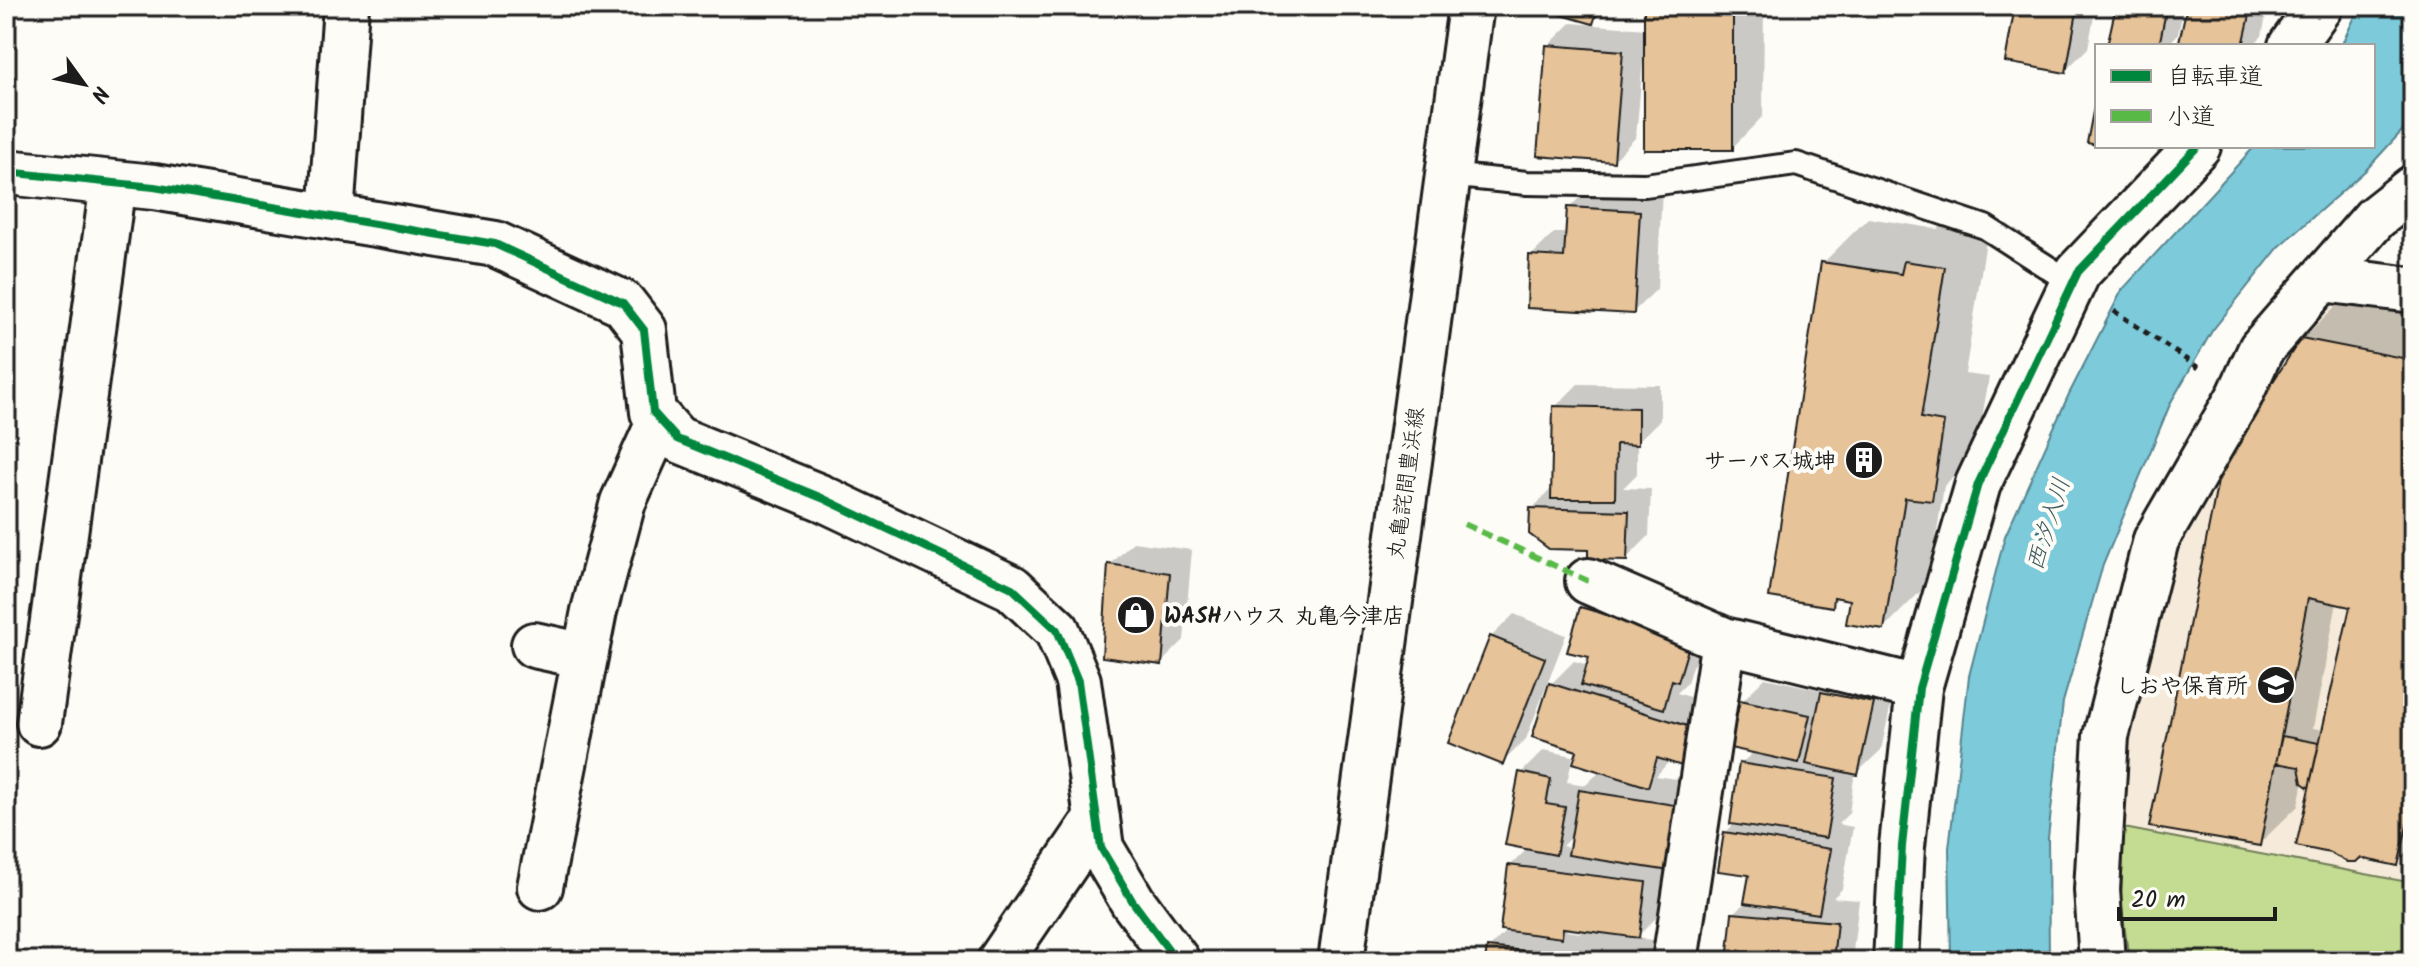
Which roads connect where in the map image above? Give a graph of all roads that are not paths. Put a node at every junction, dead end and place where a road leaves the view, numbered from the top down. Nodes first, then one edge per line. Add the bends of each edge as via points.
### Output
1 (346, 6) edge
2 (1471, 6) edge
3 (2320, 6) edge
4 (2292, 44) edge
5 (2196, 148) edge
6 (6, 172) edge
7 (1447, 175) junction
8 (113, 183) junction
9 (2413, 188) edge
10 (331, 215) junction
11 (2322, 279) junction
12 (2072, 283) junction
13 (2413, 290) edge
14 (660, 420) junction
15 (1588, 581) dead end
16 (1724, 640) junction
17 (534, 645) dead end
18 (585, 656) junction
19 (1919, 688) junction
20 (39, 723) dead end
21 (1097, 818) junction
22 (540, 887) dead end
23 (1000, 961) edge
24 (1177, 961) edge
25 (1341, 961) edge
26 (1675, 961) edge
27 (1896, 961) edge
28 (2102, 961) edge

1 - 10 street
2 - 7 street, 丸亀詫間豊浜線
3 - 4 street
5 - 12 street
6 - 8 street
7 - 12 lane via 1645,185 1796,164 1985,227
7 - 25 street, 丸亀詫間豊浜線
8 - 10 street
8 - 20 street
9 - 11 street via 2375,218
10 - 14 street via 495,244 623,303 644,330 653,412
11 - 13 street
11 - 28 street via 2261,349 2156,540 2106,736 2097,890
12 - 19 street via 1978,484
14 - 18 street via 623,502
14 - 21 street via 677,439 822,498 1012,588 1057,630 1078,681
15 - 16 street
16 - 19 street
16 - 26 street
17 - 18 street
18 - 22 street
19 - 27 street
21 - 23 street
21 - 24 street via 1101,848

